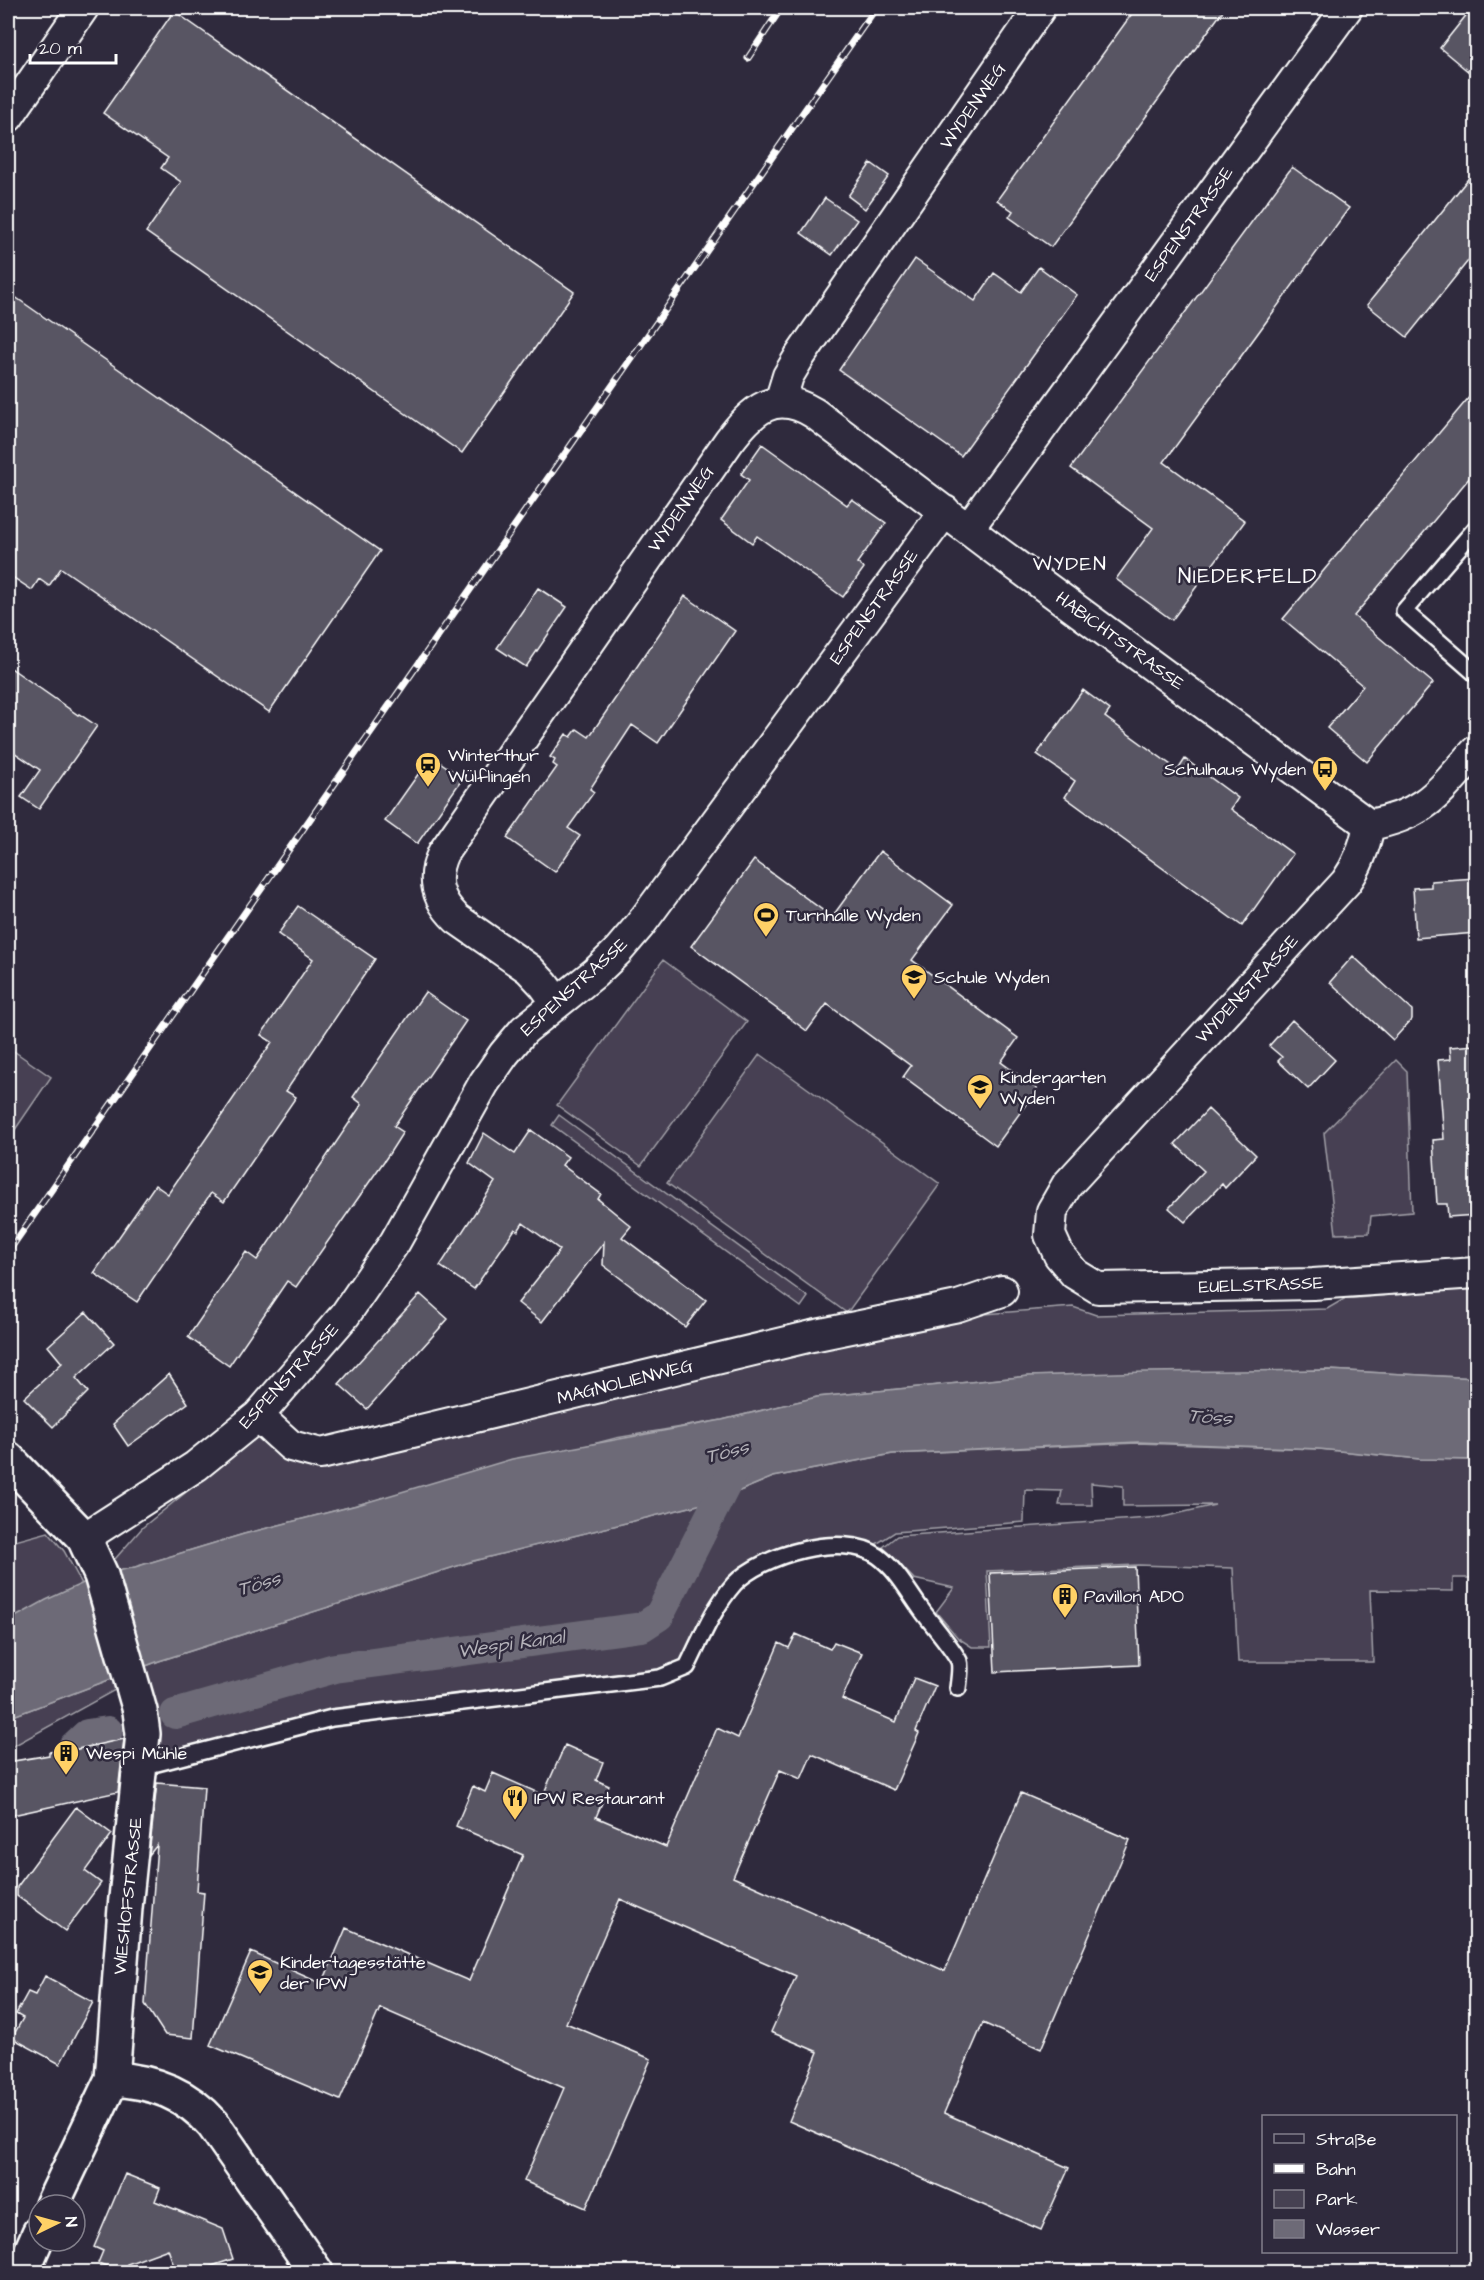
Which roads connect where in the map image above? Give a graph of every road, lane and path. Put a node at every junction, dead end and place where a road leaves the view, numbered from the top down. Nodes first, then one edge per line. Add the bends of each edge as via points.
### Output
1 (83, 8) edge
2 (1040, 8) edge
3 (1347, 8) edge
4 (8, 117) edge
5 (780, 402) junction
6 (956, 520) junction
7 (1476, 528) edge
8 (1476, 674) edge
9 (1476, 751) edge
10 (1369, 825) junction
11 (557, 1003) junction
12 (1059, 1255) joint
13 (1476, 1273) edge
14 (1002, 1291) dead end
15 (258, 1416) junction
16 (8, 1459) edge
17 (84, 1538) junction
18 (958, 1688) dead end
19 (141, 1762) junction
20 (112, 2079) junction
21 (58, 2193) edge
22 (30, 2253) edge
23 (22, 2272) edge
24 (316, 2272) edge

1 - 4 street
2 - 5 street, WYDENWEG via 800,356 788,376
3 - 6 street, ESPENSTRASSE
5 - 6 street, HABICHTSTRASSE via 800,405 814,413
5 - 11 street, WYDENWEG via 751,414 729,441 438,863 436,884 449,911 537,976
6 - 10 street, HABICHTSTRASSE
6 - 11 street, ESPENSTRASSE via 640,925 610,959
7 - 8 lane via 1404,611
9 - 10 street via 1419,810
10 - 12 street, WYDENSTRASSE via 1356,869 1346,882 1067,1185 1052,1211 1050,1235
11 - 15 street, ESPENSTRASSE via 524,1030 504,1054 395,1242 345,1315
12 - 13 street, EUELSTRASSE via 1075,1274 1098,1288 1313,1284
14 - 15 street, MAGNOLIENWEG via 958,1306 812,1336 321,1454 291,1446
15 - 17 street, ESPENSTRASSE via 196,1466
16 - 17 street, WIESHOFSTRASSE
17 - 19 street, WIESHOFSTRASSE via 101,1575 141,1711
18 - 19 lane via 959,1662 894,1572 867,1550 838,1546 798,1550 763,1563 735,1583 687,1667 660,1678 332,1718 157,1763
19 - 20 street, WIESHOFSTRASSE
20 - 21 street
20 - 24 street via 135,2080 178,2095 198,2107
22 - 23 street

